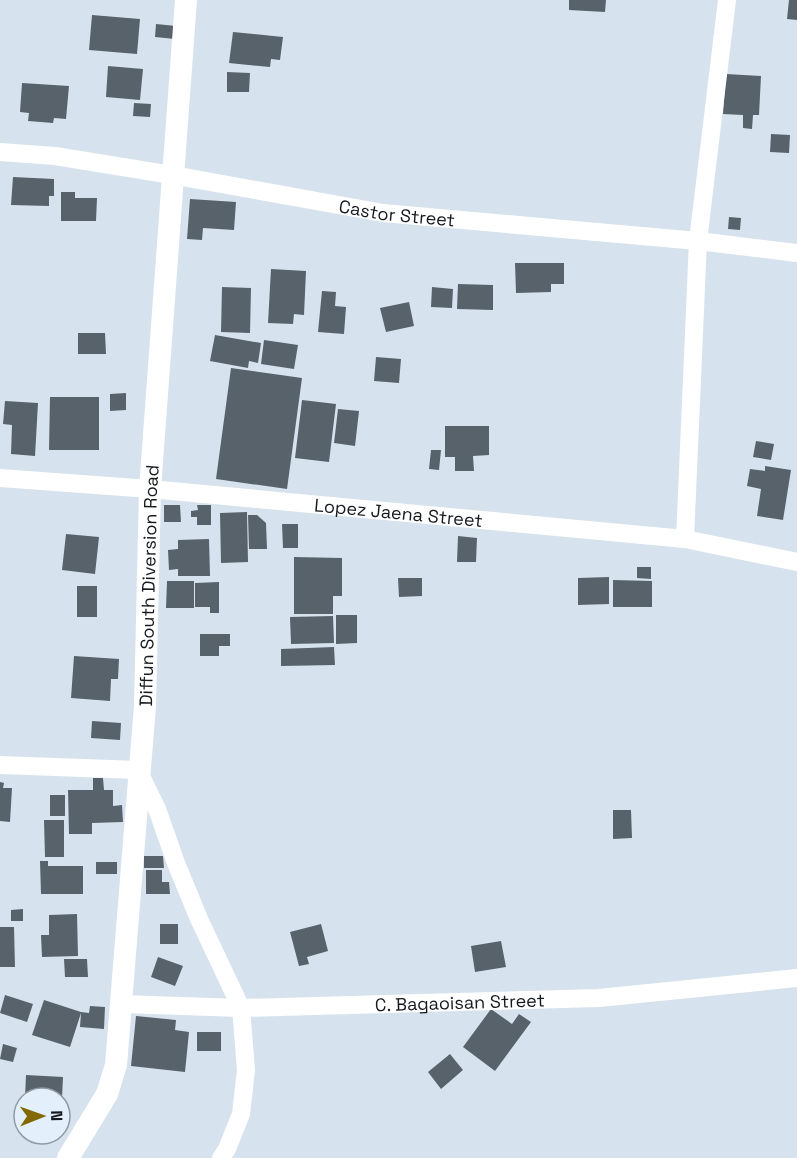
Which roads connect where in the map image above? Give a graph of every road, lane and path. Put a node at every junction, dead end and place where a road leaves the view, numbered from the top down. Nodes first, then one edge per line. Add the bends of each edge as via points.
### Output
1 (186, 0) edge
2 (727, 0) edge
3 (0, 152) edge
4 (172, 175) junction
5 (698, 241) junction
6 (797, 253) edge
7 (0, 478) edge
8 (150, 489) junction
9 (685, 539) junction
10 (797, 562) edge
11 (0, 765) edge
12 (138, 770) junction
13 (797, 978) edge
14 (122, 1004) junction
15 (241, 1008) junction
16 (68, 1158) edge
17 (221, 1158) edge

1 - 4 street, Diffun South Diversion Road
2 - 5 street
3 - 4 street, Castor Street via 55,156
4 - 5 street, Castor Street via 383,213
4 - 8 street, Diffun South Diversion Road
5 - 6 street, Castor Street
5 - 9 street
7 - 8 street, Lopez Jaena Street
8 - 9 street, Lopez Jaena Street
8 - 12 street, Diffun South Diversion Road via 145,706
9 - 10 street, Lopez Jaena Street
11 - 12 street
12 - 14 street, Diffun South Diversion Road
12 - 15 street
13 - 15 street, C. Bagaoisan Street via 599,998
14 - 15 street, C. Bagaoisan Street
14 - 16 street, Diffun South Diversion Road via 116,1065 107,1094
15 - 17 street via 246,1070 241,1114

